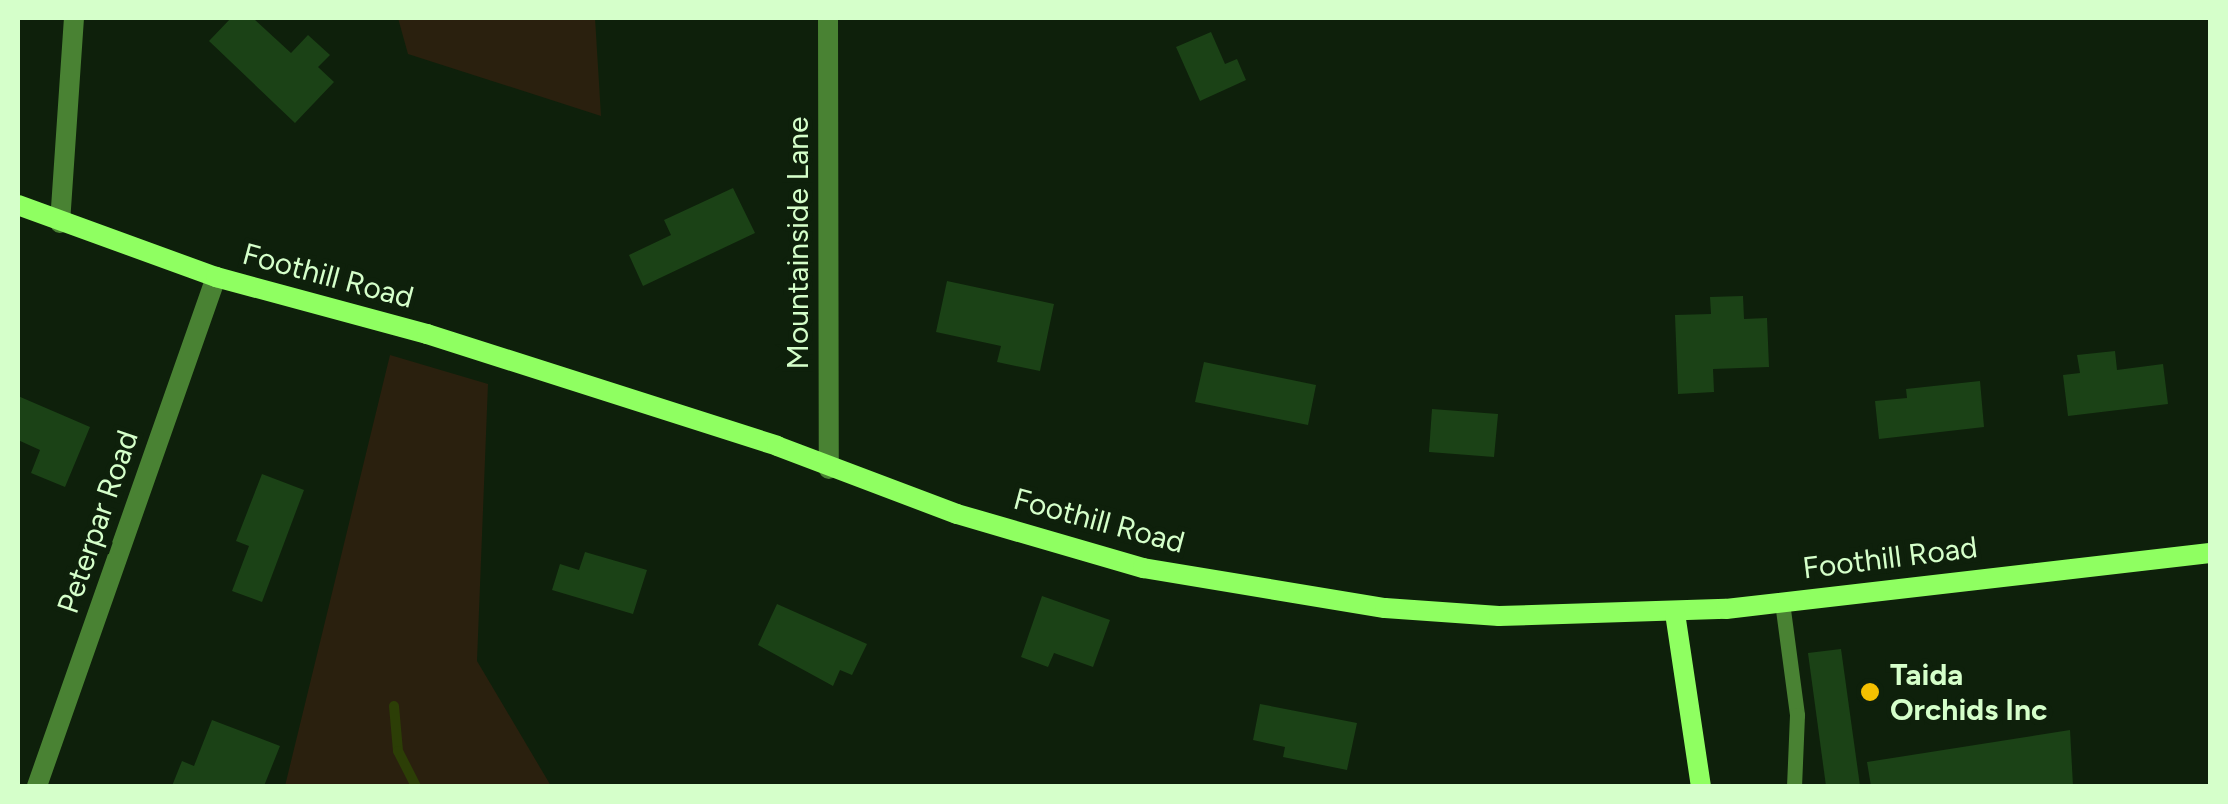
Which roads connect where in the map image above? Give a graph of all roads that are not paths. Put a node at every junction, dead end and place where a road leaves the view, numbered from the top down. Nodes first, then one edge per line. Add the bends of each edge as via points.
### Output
1 (74, 18) edge
2 (828, 18) edge
3 (18, 205) edge
4 (60, 222) junction
5 (216, 277) junction
6 (828, 469) junction
7 (2210, 553) edge
8 (1782, 602) junction
9 (1675, 613) junction
10 (37, 786) edge
11 (1702, 786) edge
12 (1794, 786) edge

1 - 4 street
2 - 6 street, Mountainside Lane
3 - 4 street, Foothill Road
4 - 5 street, Foothill Road
5 - 6 street, Foothill Road via 426,334
5 - 10 street, Peterpar Road
6 - 9 street, Foothill Road via 1143,568 1385,608 1499,616
7 - 8 street, Foothill Road
8 - 9 street, Foothill Road
8 - 12 lane via 1797,714
9 - 11 street

